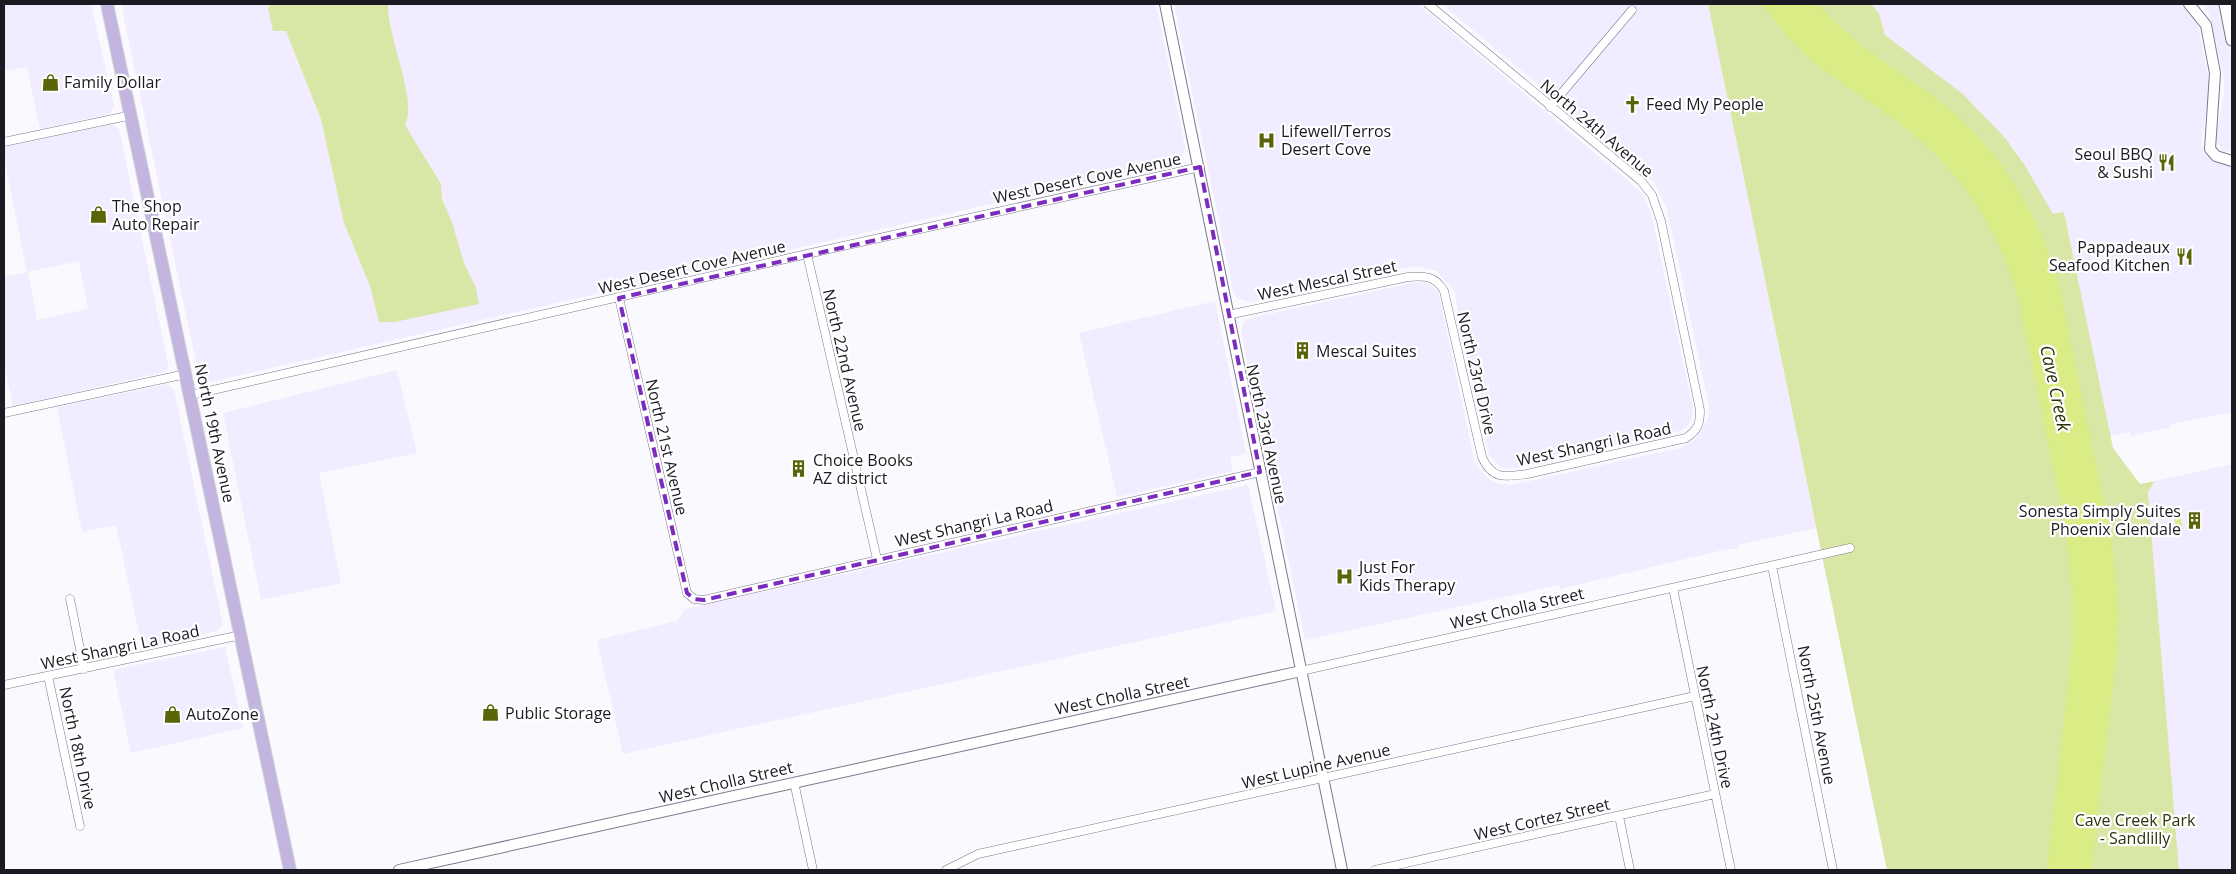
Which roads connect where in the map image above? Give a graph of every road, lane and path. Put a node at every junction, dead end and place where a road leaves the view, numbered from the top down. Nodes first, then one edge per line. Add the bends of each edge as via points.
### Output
1 (107, 4) edge
2 (1165, 4) edge
3 (1428, 4) edge
4 (2189, 4) edge
5 (2225, 4) edge
6 (1632, 10) dead end
7 (2232, 40) edge
8 (1550, 107) junction
9 (132, 115) junction
10 (4, 142) edge
11 (2230, 157) edge
12 (1200, 167) junction
13 (807, 254) junction
14 (1432, 277) joint
15 (619, 298) junction
16 (1228, 315) junction
17 (186, 374) junction
18 (191, 395) junction
19 (4, 413) edge
20 (1695, 432) joint
21 (1260, 472) junction
22 (1496, 475) joint
23 (1850, 548) dead end
24 (877, 559) junction
25 (1772, 566) junction
26 (1673, 588) junction
27 (70, 599) dead end
28 (694, 599) joint
29 (242, 635) junction
30 (84, 669) junction
31 (1301, 671) junction
32 (48, 676) junction
33 (4, 685) edge
34 (1695, 696) junction
35 (1323, 778) junction
36 (794, 782) junction
37 (1715, 794) junction
38 (1619, 816) junction
39 (80, 826) dead end
40 (290, 870) edge
41 (399, 870) edge
42 (813, 870) edge
43 (946, 870) edge
44 (1342, 870) edge
45 (1375, 870) edge
46 (1630, 870) edge
47 (1731, 870) edge
48 (1833, 870) edge

1 - 9 main road, North 19th Avenue
2 - 12 street, North 23rd Avenue
3 - 8 street, North 24th Avenue
4 - 11 street via 2206,25 2215,72 2210,149 2216,156
5 - 7 main road
6 - 8 street
8 - 20 street, North 24th Avenue via 1641,181 1652,195 1664,235 1700,410 1700,422
9 - 10 street
9 - 17 main road, North 19th Avenue
12 - 13 street, West Desert Cove Avenue
12 - 16 street, North 23rd Avenue
13 - 15 street, West Desert Cove Avenue
13 - 24 street, North 22nd Avenue
14 - 16 street, West Mescal Street via 1408,277
14 - 22 street, North 23rd Drive via 1444,290 1482,457 1487,468
15 - 18 street, West Desert Cove Avenue
15 - 28 street, North 21st Avenue via 687,593
16 - 21 street, North 23rd Avenue
17 - 18 main road, North 19th Avenue
17 - 19 street
18 - 29 main road, North 19th Avenue
20 - 22 street, West Shangri la Road via 1686,438 1527,474
21 - 24 street, West Shangri La Road
21 - 31 street, North 23rd Avenue
23 - 25 street, West Cholla Street
24 - 28 street, West Shangri La Road via 704,600
25 - 26 street, West Cholla Street
25 - 48 street, North 25th Avenue
26 - 31 street, West Cholla Street
26 - 34 street, North 24th Drive
27 - 30 street, North 18th Drive
29 - 30 street, West Shangri La Road
29 - 40 main road, North 19th Avenue
30 - 32 street, West Shangri La Road
31 - 35 street, North 23rd Avenue
31 - 36 street, West Cholla Street
32 - 33 street, West Shangri La Road
32 - 39 street, North 18th Drive
34 - 35 street, West Lupine Avenue
34 - 37 street, North 24th Drive
35 - 43 street, West Lupine Avenue via 978,854
35 - 44 street, North 23rd Avenue
36 - 41 street, West Cholla Street
36 - 42 street
37 - 38 street, West Cortez Street
37 - 47 street, North 24th Drive
38 - 45 street, West Cortez Street
38 - 46 street

